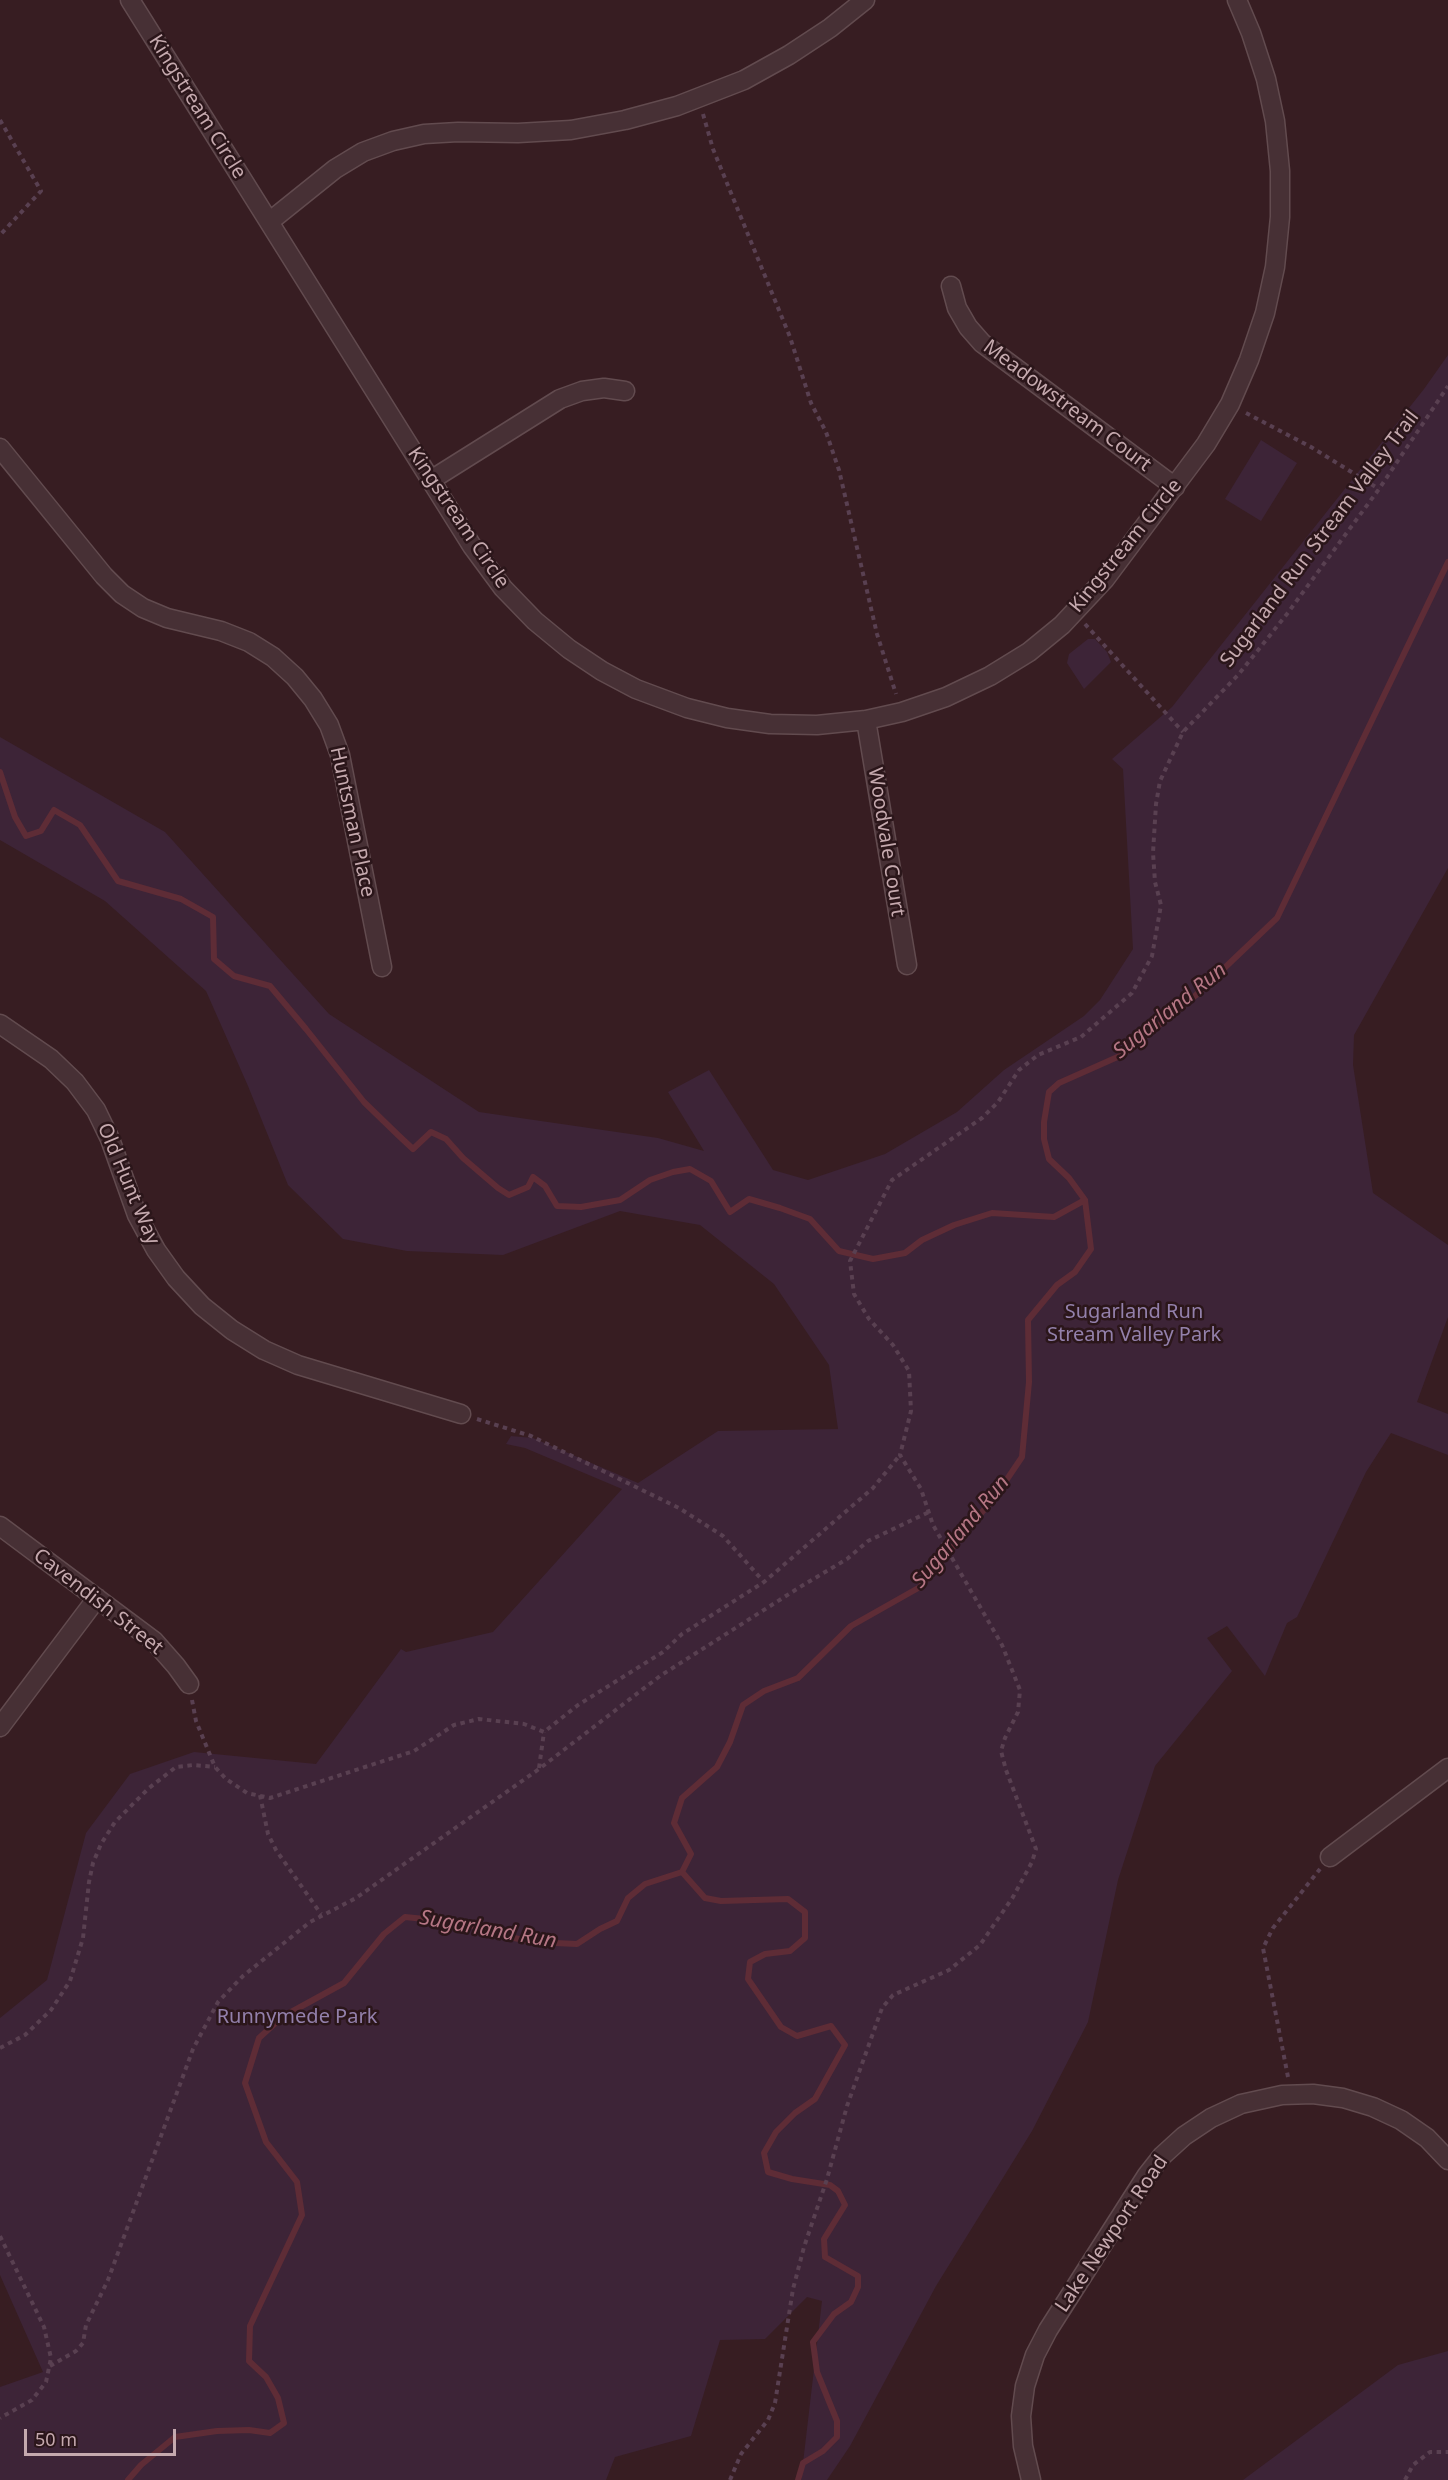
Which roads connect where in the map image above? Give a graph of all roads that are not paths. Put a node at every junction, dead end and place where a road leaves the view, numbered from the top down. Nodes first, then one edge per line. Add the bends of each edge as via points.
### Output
1 (130, 0) edge
2 (865, 0) edge
3 (1237, 0) edge
4 (269, 222) junction
5 (951, 286) dead end
6 (625, 391) dead end
7 (0, 448) edge
8 (431, 480) junction
9 (1175, 487) junction
10 (866, 720) junction
11 (907, 965) dead end
12 (382, 967) dead end
13 (0, 1024) edge
14 (461, 1414) road end
15 (0, 1526) edge
16 (97, 1598) junction
17 (189, 1684) road end
18 (0, 1727) edge
19 (1448, 1769) edge
20 (1330, 1857) road end
21 (1448, 2160) edge
22 (1031, 2480) edge

1 - 4 street, Kingstream Circle
2 - 4 street via 789,55 744,80 699,98 625,120 571,130 435,133 393,141 334,169
3 - 9 street, Kingstream Circle via 1260,60 1275,121 1280,171 1275,267 1265,313 1230,404
4 - 8 street, Kingstream Circle
5 - 9 street, Meadowstream Court via 957,308 982,343
6 - 8 street via 604,388 560,399
7 - 12 street, Huntsman Place via 122,594 167,618 249,642 273,657 313,699 340,754
8 - 10 street, Kingstream Circle via 503,588 535,621 602,671 646,693 727,718 817,725
9 - 10 street, Kingstream Circle via 1105,579 1029,652 946,697
10 - 11 street, Woodvale Court
13 - 14 street, Old Hunt Way via 51,1059 96,1110 137,1215 156,1250 202,1306 264,1350 298,1365
15 - 16 street, Cavendish Street
16 - 17 street, Cavendish Street via 154,1641
16 - 18 street
19 - 20 street
21 - 22 street, Lake Newport Road via 1418,2132 1373,2106 1313,2094 1272,2096 1241,2104 1184,2136 1147,2175 1035,2355 1025,2386 1022,2416 1023,2446

